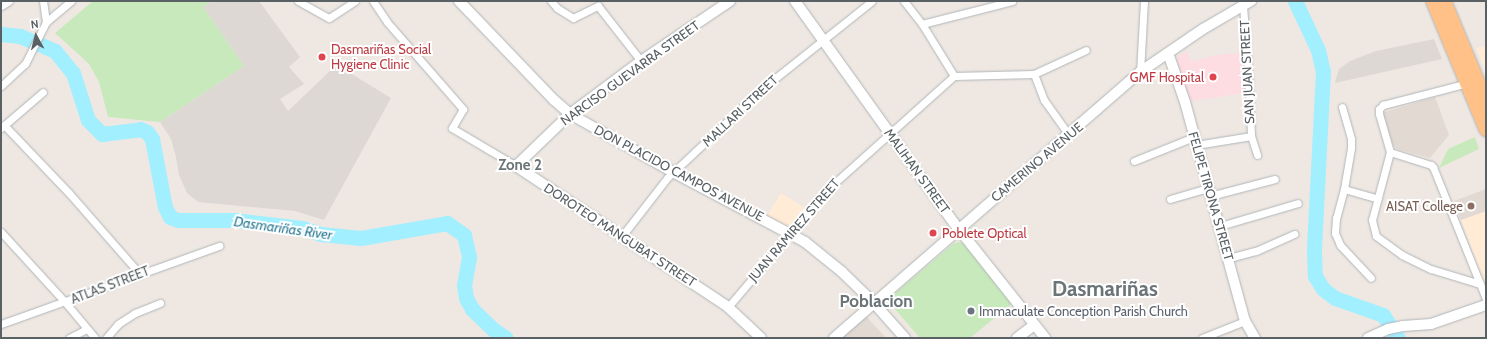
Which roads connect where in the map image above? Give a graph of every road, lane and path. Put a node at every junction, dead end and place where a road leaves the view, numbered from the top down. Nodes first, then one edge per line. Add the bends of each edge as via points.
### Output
1 (9, 1) edge
2 (43, 1) edge
3 (71, 1) edge
4 (298, 1) edge
5 (354, 1) edge
6 (373, 1) edge
7 (459, 1) edge
8 (551, 1) edge
9 (730, 1) edge
10 (795, 1) edge
11 (872, 1) edge
12 (904, 1) edge
13 (1012, 1) edge
14 (1144, 1) edge
15 (1433, 1) edge
16 (1444, 1) edge
17 (1246, 3) edge
18 (599, 4) edge
19 (1, 6) edge
20 (46, 22) junction
21 (922, 24) junction
22 (822, 39) junction
23 (1086, 50) dead end
24 (1168, 53) junction
25 (641, 61) junction
26 (1140, 72) junction
27 (1034, 74) junction
28 (954, 76) junction
29 (1471, 82) junction
30 (1, 86) edge
31 (43, 92) dead end
32 (1486, 102) edge
33 (1342, 106) dead end
34 (570, 114) junction
35 (3, 127) edge
36 (1486, 129) edge
37 (889, 132) junction
38 (1069, 135) junction
39 (1251, 136) junction
40 (1195, 141) junction
41 (1390, 152) junction
42 (1256, 155) dead end
43 (1134, 161) dead end
44 (516, 166) junction
45 (673, 172) junction
46 (1275, 179) dead end
47 (1344, 189) junction
48 (1209, 192) junction
49 (1170, 199) dead end
50 (1378, 199) junction
51 (1298, 203) dead end
52 (1220, 226) junction
53 (958, 228) junction
54 (1, 232) edge
55 (790, 232) junction
56 (1294, 234) dead end
57 (622, 236) junction
58 (219, 246) dead end
59 (1229, 258) junction
60 (139, 273) junction
61 (1371, 278) dead end
62 (1480, 284) junction
63 (1486, 299) edge
64 (65, 302) junction
65 (873, 302) junction
66 (160, 303) dead end
67 (1486, 304) edge
68 (728, 307) junction
69 (1245, 320) junction
70 (1, 324) edge
71 (1034, 325) junction
72 (87, 329) junction
73 (69, 338) edge
74 (95, 338) edge
75 (106, 338) edge
76 (761, 338) edge
77 (834, 338) edge
78 (905, 338) edge
79 (1017, 338) edge
80 (1045, 338) edge
81 (1202, 338) edge
82 (1255, 338) edge
83 (1368, 338) edge

1 - 19 street
2 - 20 street
3 - 20 street
4 - 5 street via 329,18
6 - 44 street, DOROTEO MANGUBAT STREET via 387,22 463,109 452,128
7 - 34 street, DON PLACIDO CAMPOS AVENUE
8 - 18 street via 573,18
9 - 25 street, NARCISO GUEVARRA STREET
10 - 22 street, MALIHAN STREET
11 - 22 street, MALLARI STREET
12 - 21 street
13 - 21 street
14 - 26 street
15 - 29 highway
16 - 29 highway
17 - 24 street, CAMERINO AVENUE
17 - 39 street, SAN JUAN STREET
18 - 25 street
20 - 30 street via 25,64
21 - 28 street
22 - 37 street, MALIHAN STREET
22 - 45 street, MALLARI STREET via 763,88
23 - 27 street
24 - 26 street, CAMERINO AVENUE
24 - 40 street, FELIPE TIRONA STREET
25 - 34 street, NARCISO GUEVARRA STREET
26 - 38 street, CAMERINO AVENUE
27 - 28 street
27 - 38 street via 1044,100
28 - 37 street, JUAN RAMIREZ STREET
29 - 32 highway
29 - 36 highway
29 - 41 street via 1383,105 1379,109 1379,114
31 - 35 street
33 - 47 street via 1351,148
34 - 44 street, NARCISO GUEVARRA STREET
34 - 45 street, DON PLACIDO CAMPOS AVENUE
35 - 60 street via 69,193
37 - 53 street, MALIHAN STREET
37 - 55 street, JUAN RAMIREZ STREET via 829,188
38 - 53 street, CAMERINO AVENUE
39 - 40 street, SAN JUAN STREET
39 - 42 street
40 - 43 street, SAN JUAN STREET
40 - 48 street, FELIPE TIRONA STREET
41 - 50 street
41 - 62 street via 1433,167
44 - 57 street, DOROTEO MANGUBAT STREET
45 - 55 street, DON PLACIDO CAMPOS AVENUE
45 - 57 street, MALLARI STREET
46 - 48 street
47 - 50 street
47 - 61 street via 1336,218 1336,233 1340,245
48 - 49 street
48 - 52 street, FELIPE TIRONA STREET
50 - 62 street via 1372,220 1373,227 1376,236 1386,245 1431,269
51 - 52 street
52 - 59 street, FELIPE TIRONA STREET
53 - 65 street, CAMERINO AVENUE
53 - 71 street, MALIHAN STREET
54 - 64 street
55 - 65 street, DON PLACIDO CAMPOS AVENUE via 842,272
55 - 68 street, JUAN RAMIREZ STREET
56 - 59 street via 1256,251
57 - 68 street, DOROTEO MANGUBAT STREET
58 - 60 street, ATLAS STREET
59 - 69 street, FELIPE TIRONA STREET
60 - 64 street, ATLAS STREET
62 - 63 street
64 - 70 street, ATLAS STREET
64 - 72 street
65 - 77 street, CAMERINO AVENUE
65 - 78 street, DON PLACIDO CAMPOS AVENUE
66 - 75 street via 135,313 118,324
67 - 83 street via 1431,324 1404,326
68 - 76 street, DOROTEO MANGUBAT STREET
69 - 81 street
69 - 82 street, FELIPE TIRONA STREET
71 - 79 street
71 - 80 street, MALIHAN STREET
72 - 73 street
72 - 74 street

